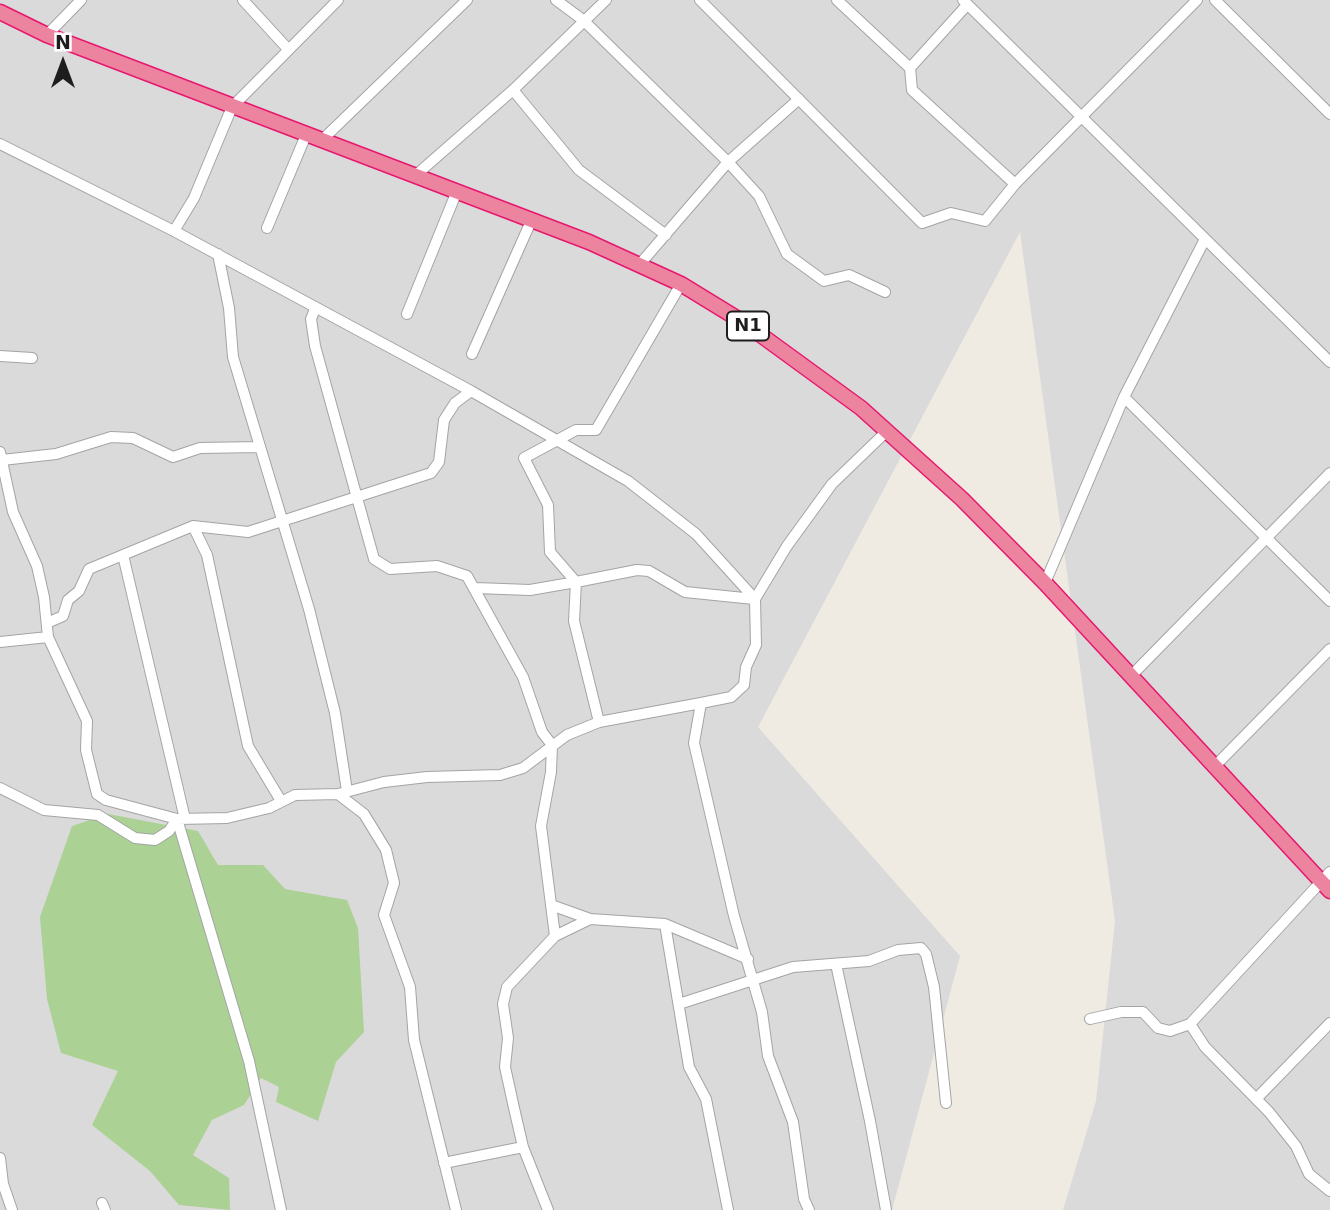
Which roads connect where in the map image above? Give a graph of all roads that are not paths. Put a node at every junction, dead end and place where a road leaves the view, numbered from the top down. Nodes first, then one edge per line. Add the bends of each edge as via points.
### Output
1 (82, 0) edge
2 (243, 0) edge
3 (338, 0) edge
4 (467, 0) edge
5 (556, 0) edge
6 (606, 0) edge
7 (700, 0) edge
8 (837, 0) edge
9 (1197, 0) edge
10 (1216, 0) edge
11 (965, 2) edge
12 (0, 12) edge
13 (583, 20) junction
14 (47, 35) junction
15 (287, 48) junction
16 (910, 68) junction
17 (513, 90) junction
18 (799, 99) junction
19 (232, 107) junction
20 (1330, 114) edge
21 (1081, 118) junction
22 (306, 135) junction
23 (321, 141) junction
24 (0, 145) edge
25 (728, 162) junction
26 (416, 175) junction
27 (1015, 184) junction
28 (457, 191) junction
29 (532, 219) junction
30 (267, 228) dead end
31 (174, 231) junction
32 (666, 234) junction
33 (1204, 241) junction
34 (218, 254) junction
35 (640, 264) junction
36 (681, 284) junction
37 (885, 292) dead end
38 (314, 309) junction
39 (407, 314) dead end
40 (472, 354) dead end
41 (0, 356) edge
42 (32, 358) dead end
43 (1330, 362) edge
44 (471, 391) junction
45 (1124, 397) junction
46 (887, 431) junction
47 (558, 441) junction
48 (259, 447) junction
49 (1, 456) edge
50 (1330, 473) edge
51 (356, 497) junction
52 (281, 520) junction
53 (192, 526) junction
54 (1265, 540) junction
55 (123, 555) junction
56 (576, 582) junction
57 (1045, 583) junction
58 (476, 589) junction
59 (755, 599) junction
60 (1330, 601) edge
61 (47, 623) junction
62 (48, 637) junction
63 (0, 642) edge
64 (1330, 649) edge
65 (1130, 677) junction
66 (701, 704) junction
67 (598, 722) junction
68 (552, 745) junction
69 (1214, 767) junction
70 (0, 788) edge
71 (342, 792) junction
72 (281, 801) junction
73 (181, 819) junction
74 (1327, 881) edge
75 (551, 905) junction
76 (590, 919) junction
77 (666, 924) junction
78 (555, 936) junction
79 (748, 960) junction
80 (836, 964) junction
81 (753, 978) junction
82 (679, 1004) junction
83 (1090, 1019) dead end
84 (1330, 1023) edge
85 (1190, 1024) junction
86 (1256, 1099) junction
87 (946, 1103) dead end
88 (523, 1147) junction
89 (0, 1158) edge
90 (444, 1163) junction
91 (1, 1184) edge
92 (1330, 1191) edge
93 (453, 1209) edge
94 (12, 1210) edge
95 (281, 1210) edge
96 (548, 1210) edge
97 (728, 1210) edge
98 (809, 1210) edge
99 (886, 1210) edge

1 - 14 street
2 - 15 street
3 - 15 street
4 - 23 street
5 - 13 street
6 - 13 street
7 - 18 street
8 - 16 street
9 - 21 street
10 - 20 street
11 - 16 street
11 - 21 street
12 - 14 highway, N1
13 - 17 street
13 - 25 street
14 - 19 highway, N1
15 - 19 street
16 - 27 street via 912,90
17 - 26 street
17 - 32 street via 579,170
18 - 25 street
18 - 27 street via 922,223 951,213 985,221
19 - 22 highway, N1
19 - 31 street via 194,198
21 - 27 street
21 - 33 street
22 - 23 highway, N1
22 - 30 street
23 - 26 highway, N1
24 - 31 street
25 - 32 street
25 - 37 street via 759,196 787,254 824,281 849,275
26 - 28 highway, N1
28 - 29 highway, N1
28 - 39 street
29 - 35 highway, N1
29 - 40 street
31 - 34 street
32 - 35 street
33 - 43 street
33 - 45 street
34 - 38 street
34 - 48 street via 233,357
35 - 36 highway, N1
36 - 46 highway, N1 via 743,322
36 - 47 street via 596,430 576,430
38 - 44 street
38 - 51 street via 314,346
41 - 42 street
44 - 47 street
44 - 51 street via 455,403 444,420 439,462 431,472
45 - 54 street
45 - 57 street
46 - 57 highway, N1
46 - 59 street via 832,484
47 - 56 street via 524,458 548,505 550,552
47 - 59 street via 628,481 696,534
48 - 49 street via 200,448 173,457 133,438 111,438 56,454
48 - 52 street
49 - 61 street via 13,512 37,566
50 - 54 street
51 - 52 street
51 - 58 street via 374,559 390,569 437,566 467,576
52 - 53 street via 248,531
52 - 71 street via 328,687
53 - 55 street
53 - 72 street via 208,555 248,746
54 - 60 street
54 - 65 street
55 - 61 street via 89,569 63,616
55 - 73 street
56 - 58 street via 530,590
56 - 59 street via 649,571 685,592
56 - 67 street via 574,621
57 - 65 highway, N1
58 - 68 street via 523,677 542,732
59 - 66 street via 756,645 744,685 731,696
61 - 62 street
62 - 63 street
62 - 73 street via 87,721 86,750 97,794
64 - 69 street
65 - 69 highway, N1
66 - 67 street
66 - 79 street via 694,743
67 - 68 street
68 - 71 street via 523,768 500,775 427,777
68 - 75 street via 541,827
69 - 74 highway, N1
70 - 73 street via 44,810 98,815 135,838 155,840
71 - 72 street via 295,795
71 - 90 street via 364,814 386,850 394,883 384,915 410,987 414,1040
72 - 73 street via 227,818
73 - 95 street via 250,1061
74 - 85 street
75 - 76 street
75 - 78 street
76 - 77 street
76 - 78 street
77 - 79 street
77 - 82 street
78 - 88 street via 507,987 503,1004 508,1038 505,1067
79 - 81 street
80 - 81 street via 793,967
80 - 87 street via 869,961 898,950 921,948 926,954 934,987
80 - 99 street
81 - 82 street
81 - 98 street via 768,1056 793,1122
82 - 97 street via 689,1068 706,1099
83 - 85 street via 1143,1012 1158,1028 1170,1031
84 - 86 street
85 - 86 street
86 - 92 street via 1296,1146 1310,1174
88 - 90 street
88 - 96 street
89 - 91 street
90 - 93 street
91 - 94 street

